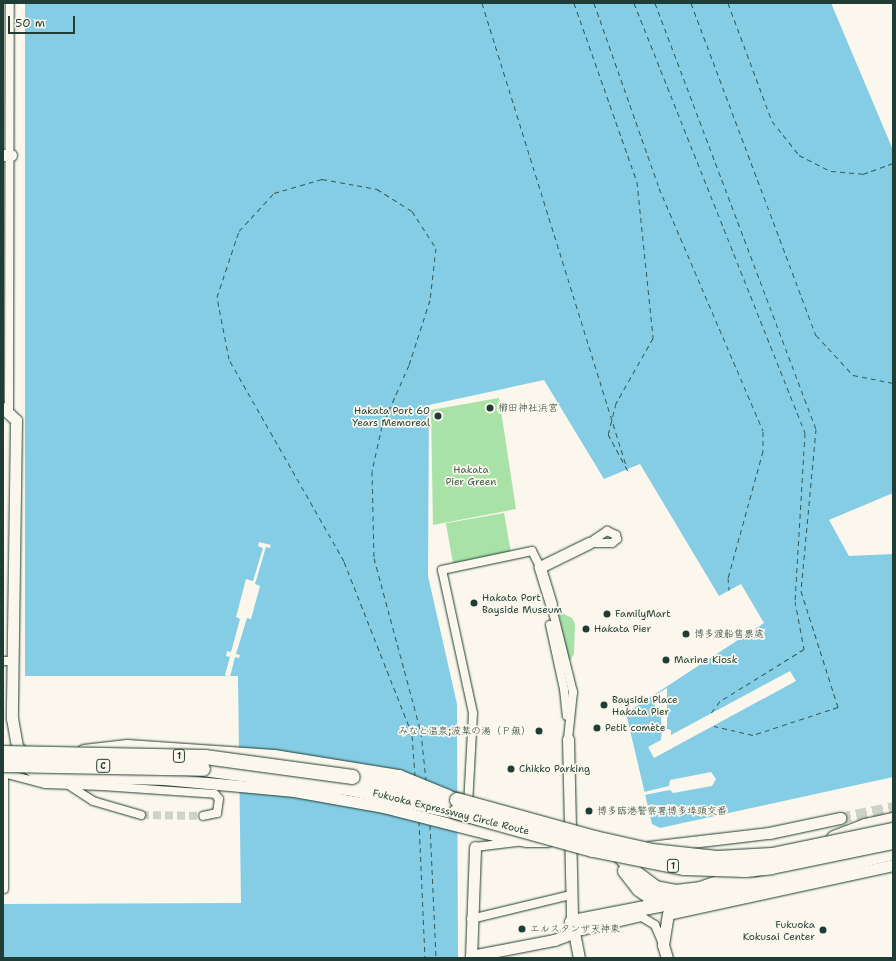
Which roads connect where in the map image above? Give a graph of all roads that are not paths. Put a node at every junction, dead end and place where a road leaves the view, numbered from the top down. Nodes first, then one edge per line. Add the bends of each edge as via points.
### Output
1 (10, 3) edge
2 (7, 155) edge
3 (6, 409) edge
4 (589, 543) dead end
5 (540, 566) junction
6 (551, 604) joint
7 (8, 661) edge
8 (12, 683) junction
9 (568, 739) joint
10 (4, 762) edge
11 (203, 769) joint
12 (70, 786) junction
13 (462, 802) junction
14 (141, 815) tunnel mouth
15 (203, 816) tunnel mouth
16 (840, 818) tunnel mouth
17 (893, 820) edge
18 (893, 830) edge
19 (572, 837) junction
20 (526, 841) junction
21 (893, 842) edge
22 (475, 847) joint
23 (893, 853) edge
24 (893, 865) edge
25 (4, 889) edge
26 (571, 896) junction
27 (700, 897) junction
28 (471, 919) junction
29 (573, 927) junction
30 (663, 945) junction
31 (471, 957) edge
32 (579, 958) edge
33 (667, 958) edge

1 - 2 street
2 - 3 street
3 - 7 street via 16,420 15,638
4 - 5 street
5 - 6 street
5 - 13 street via 532,552 442,570 473,713 470,778
6 - 9 street via 573,692
7 - 8 street
8 - 13 street, bridge via 13,734 16,746 24,754 127,745 239,752 399,775 429,785
8 - 20 street via 9,701 10,741 17,760 37,774 164,778 294,790 384,806
9 - 19 street
10 - 11 highway, Fukuoka Expressway Circle Route / C, bridge
10 - 12 street via 45,784
10 - 13 highway, Fukuoka Expressway Circle Route / 1, bridge via 205,757 353,777
10 - 25 street
11 - 21 highway, Fukuoka Expressway Circle Route / 1, bridge via 386,796 480,818 593,850 684,868 744,870 772,867
12 - 14 street via 93,801
12 - 15 street via 215,794 219,799 217,813
13 - 18 highway, Fukuoka Expressway Circle Route, bridge via 638,848 717,858 772,855
13 - 19 street, bridge via 533,822
16 - 19 street via 769,833 643,848
17 - 19 highway, bridge via 865,826 800,854 707,887 676,892 656,888 636,873 619,853 604,844
19 - 20 street
19 - 26 street
19 - 27 highway, bridge via 616,860 639,889 652,898 662,902
20 - 22 street
22 - 28 street
23 - 27 highway
24 - 30 street via 668,914
26 - 28 street
26 - 29 street
27 - 29 highway
28 - 31 street
29 - 30 street via 642,917 655,925
29 - 31 street via 554,940
29 - 32 street
30 - 33 street

